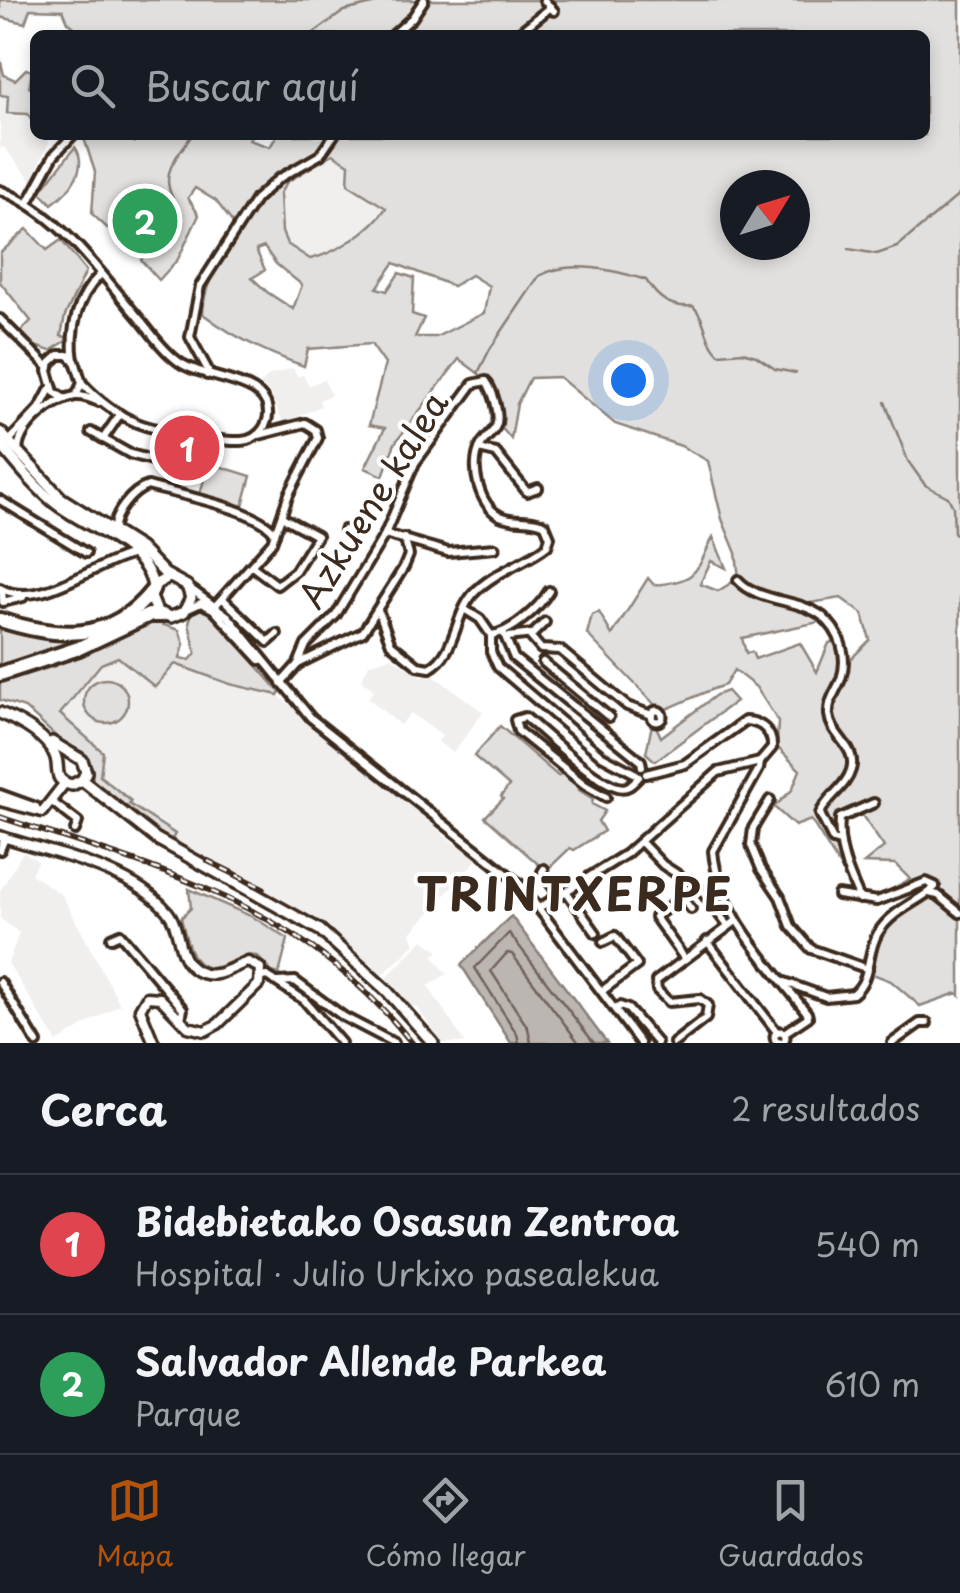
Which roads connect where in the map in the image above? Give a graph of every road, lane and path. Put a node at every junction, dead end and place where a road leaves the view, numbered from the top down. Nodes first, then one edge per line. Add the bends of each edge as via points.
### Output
1 (424, 0) edge
2 (544, 0) edge
3 (399, 30) edge
4 (523, 30) edge
5 (68, 140) edge
6 (330, 140) edge
7 (0, 190) edge
8 (28, 204) junction
9 (100, 275) junction
10 (0, 319) edge
11 (72, 340) junction
12 (28, 348) junction
13 (57, 355) junction
14 (74, 361) junction
15 (48, 367) junction
16 (207, 375) junction
17 (82, 383) junction
18 (51, 388) junction
19 (71, 398) junction
20 (107, 405) junction
21 (120, 414) junction
22 (20, 428) junction
23 (0, 431) edge
24 (90, 432) dead end
25 (258, 435) junction
26 (103, 439) junction
27 (9, 446) edge
28 (479, 448) junction
29 (171, 465) dead end
30 (538, 488) dead end
31 (2, 503) edge
32 (282, 517) junction
33 (344, 530) dead end
34 (115, 533) junction
35 (275, 534) junction
36 (386, 534) junction
37 (354, 536) dead end
38 (404, 538) junction
39 (495, 548) dead end
40 (86, 553) dead end
41 (134, 554) junction
42 (252, 566) junction
43 (169, 577) junction
44 (738, 580) dead end
45 (187, 586) junction
46 (1, 588) edge
47 (152, 589) junction
48 (549, 591) dead end
49 (32, 594) junction
50 (223, 598) junction
51 (1, 602) edge
52 (216, 605) junction
53 (187, 609) junction
54 (464, 609) junction
55 (378, 610) junction
56 (162, 615) junction
57 (0, 620) edge
58 (544, 622) dead end
59 (277, 634) dead end
60 (491, 634) junction
61 (505, 635) junction
62 (529, 635) junction
63 (303, 650) junction
64 (310, 661) junction
65 (264, 662) junction
66 (543, 662) dead end
67 (298, 664) junction
68 (0, 674) edge
69 (281, 683) junction
70 (0, 711) edge
71 (652, 715) dead end
72 (609, 718) dead end
73 (71, 755) junction
74 (760, 762) junction
75 (58, 764) junction
76 (642, 772) junction
77 (82, 780) junction
78 (64, 784) junction
79 (606, 796) dead end
80 (0, 797) edge
81 (770, 800) dead end
82 (874, 803) dead end
83 (50, 805) junction
84 (76, 830) dead end
85 (2, 837) edge
86 (641, 842) junction
87 (839, 842) junction
88 (0, 850) edge
89 (544, 869) dead end
90 (563, 893) junction
91 (928, 893) junction
92 (838, 895) dead end
93 (860, 899) junction
94 (539, 908) junction
95 (691, 908) dead end
96 (960, 913) edge
97 (736, 920) junction
98 (728, 926) junction
99 (596, 933) dead end
100 (112, 938) dead end
101 (707, 941) junction
102 (603, 942) dead end
103 (684, 958) junction
104 (868, 969) junction
105 (262, 977) junction
106 (784, 981) junction
107 (0, 982) edge
108 (278, 982) junction
109 (602, 991) junction
110 (616, 1009) junction
111 (181, 1019) junction
112 (927, 1023) dead end
113 (782, 1039) edge
114 (36, 1043) edge
115 (154, 1043) edge
116 (342, 1043) edge
117 (394, 1043) edge
118 (434, 1043) edge
119 (640, 1043) edge
120 (657, 1043) edge
121 (674, 1043) edge
122 (892, 1043) edge

1 - 3 street
2 - 4 street via 553,9
5 - 8 street
6 - 16 street via 320,155 256,199 200,286 190,338
7 - 8 street
8 - 9 street via 61,228
9 - 11 street via 78,305
9 - 16 street via 172,356
10 - 12 street
11 - 13 street
11 - 14 street
12 - 13 street
12 - 15 street
13 - 14 street
13 - 15 street
14 - 17 street
15 - 18 street
16 - 25 street via 262,397 268,417
17 - 19 street
17 - 20 street
18 - 19 street
18 - 22 street
19 - 20 street
19 - 27 street via 42,414
20 - 21 street
21 - 25 street via 159,430 235,441
21 - 26 street
22 - 23 street
22 - 27 street
23 - 27 main road
24 - 26 street
25 - 32 street via 305,424 318,434
26 - 29 street
27 - 34 main road via 61,498
27 - 41 main road via 53,502
28 - 30 street via 507,463 526,492
28 - 36 street, Azkuene kalea via 496,426 486,382 472,384 416,464
28 - 54 street via 477,482 488,505 503,517 541,522 550,536 542,550 485,583
31 - 40 street
32 - 35 street
32 - 42 street via 317,536 295,571 277,585
33 - 37 street
34 - 35 street via 115,517 148,486 254,517
34 - 43 main road
35 - 42 street
36 - 38 street
36 - 63 street, Azkuene kalea via 336,615
38 - 39 street via 448,552
38 - 55 street via 409,555
41 - 47 main road via 147,568
41 - 49 street
42 - 50 street
43 - 45 main road
43 - 47 main road
44 - 87 street via 747,590 820,614 839,634 843,671 829,716 851,754 851,770 820,814
45 - 52 street
45 - 53 main road
46 - 49 street
46 - 51 street
47 - 56 main road via 151,602
47 - 57 highway via 125,615 81,633 50,634
48 - 61 street
49 - 51 street
50 - 52 street
50 - 59 street via 260,637 268,642
52 - 65 street
53 - 56 main road via 176,617
53 - 65 street via 201,603 213,608
54 - 55 street via 444,656 424,668 391,644
54 - 60 street
55 - 64 street via 364,632
56 - 68 highway
58 - 62 street
60 - 61 street
60 - 76 street via 498,667 602,756
61 - 62 street
61 - 76 street via 514,658 640,761
62 - 71 street via 542,649 560,650 627,706
63 - 64 street, Azkuene kalea
63 - 67 street, Azkuene kalea
64 - 67 street
65 - 69 street
66 - 72 street
67 - 69 street
69 - 94 street via 311,718 503,869
70 - 73 main road via 28,722
70 - 75 main road via 30,729
73 - 75 main road
73 - 77 main road via 85,764
74 - 76 street via 772,740 759,723 745,721 684,764
74 - 86 street via 718,772
74 - 97 street via 713,851
75 - 78 main road via 56,775
76 - 79 street via 619,788 525,718 515,720 518,731
77 - 78 main road
77 - 118 main road via 155,838 320,930
78 - 83 street
80 - 83 street via 36,813
81 - 104 street via 751,845 791,926 811,950
82 - 87 street via 840,818
83 - 84 street via 78,822
85 - 88 street
85 - 105 street via 126,880 166,910 185,958 197,970 217,974 248,962
86 - 90 street
86 - 98 street via 700,889
87 - 93 street
89 - 90 street
90 - 94 street
90 - 99 street
91 - 93 street via 935,884 885,900
91 - 96 street
91 - 104 street via 878,932
92 - 93 street
94 - 109 street
95 - 103 street via 682,897 655,918
97 - 98 street
97 - 106 street
98 - 101 street
100 - 111 street via 120,934 148,966 182,1009
101 - 103 street
101 - 113 street
102 - 109 street via 616,935 637,965
103 - 121 street via 658,978 660,996 674,1003 695,998 709,1010
104 - 106 street via 860,989 846,997 818,995
105 - 108 street
105 - 111 street via 212,1029 194,1030
106 - 113 street via 808,1017
107 - 114 street
108 - 116 street via 316,1011
108 - 117 street via 295,981
109 - 110 street
110 - 119 street
110 - 120 street via 628,1009
111 - 115 street via 160,998 142,1000
112 - 122 street

